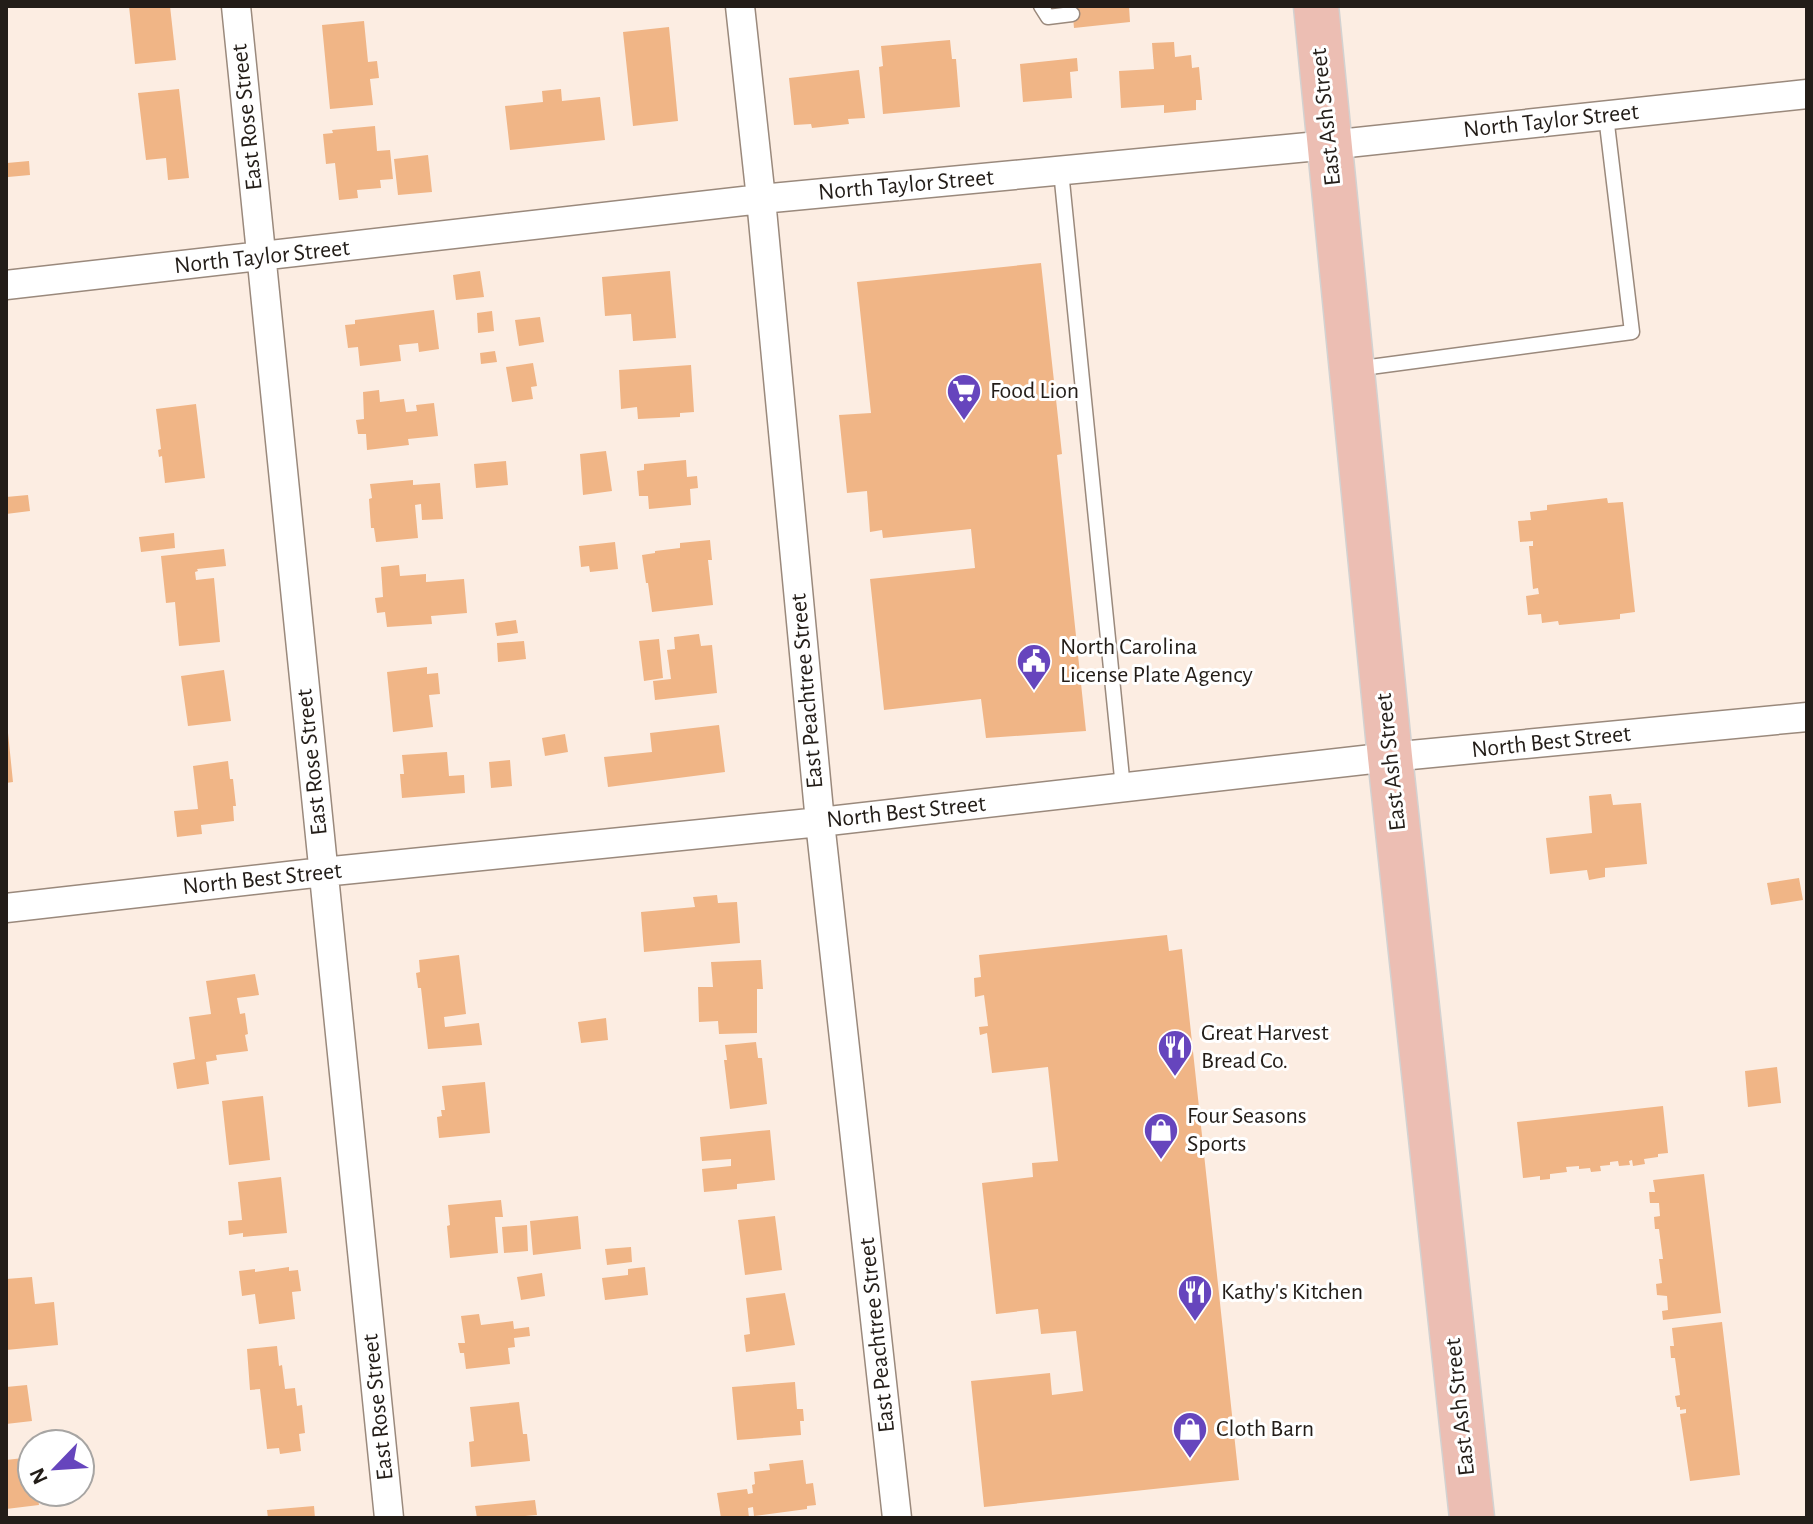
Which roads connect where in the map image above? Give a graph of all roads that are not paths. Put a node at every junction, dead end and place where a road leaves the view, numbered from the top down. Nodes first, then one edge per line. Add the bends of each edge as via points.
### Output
1 (236, 6) edge
2 (740, 6) edge
3 (1041, 6) edge
4 (1316, 6) edge
5 (1072, 14) dead end
6 (1807, 94) edge
7 (1606, 116) junction
8 (1329, 145) junction
9 (1061, 171) junction
10 (761, 199) junction
11 (261, 257) junction
12 (6, 285) edge
13 (1351, 370) junction
14 (1807, 717) edge
15 (1390, 757) junction
16 (1123, 788) junction
17 (820, 822) junction
18 (323, 872) junction
19 (6, 908) edge
20 (389, 1518) edge
21 (897, 1518) edge
22 (1472, 1518) edge

1 - 11 street, East Rose Street
2 - 10 street, East Peachtree Street
3 - 5 lane via 1048,17
4 - 8 main road, East Ash Street
6 - 7 street, North Taylor Street
7 - 8 street, North Taylor Street
7 - 13 lane via 1632,332
8 - 9 street, North Taylor Street
8 - 13 main road, East Ash Street
9 - 10 street, North Taylor Street
9 - 16 lane
10 - 11 street, North Taylor Street
10 - 17 street, East Peachtree Street
11 - 12 street, North Taylor Street
11 - 18 street, East Rose Street
13 - 15 main road, East Ash Street
14 - 15 street, North Best Street
15 - 16 street, North Best Street
15 - 22 main road, East Ash Street
16 - 17 street, North Best Street
17 - 18 street, North Best Street
17 - 21 street, East Peachtree Street
18 - 19 street, North Best Street
18 - 20 street, East Rose Street

